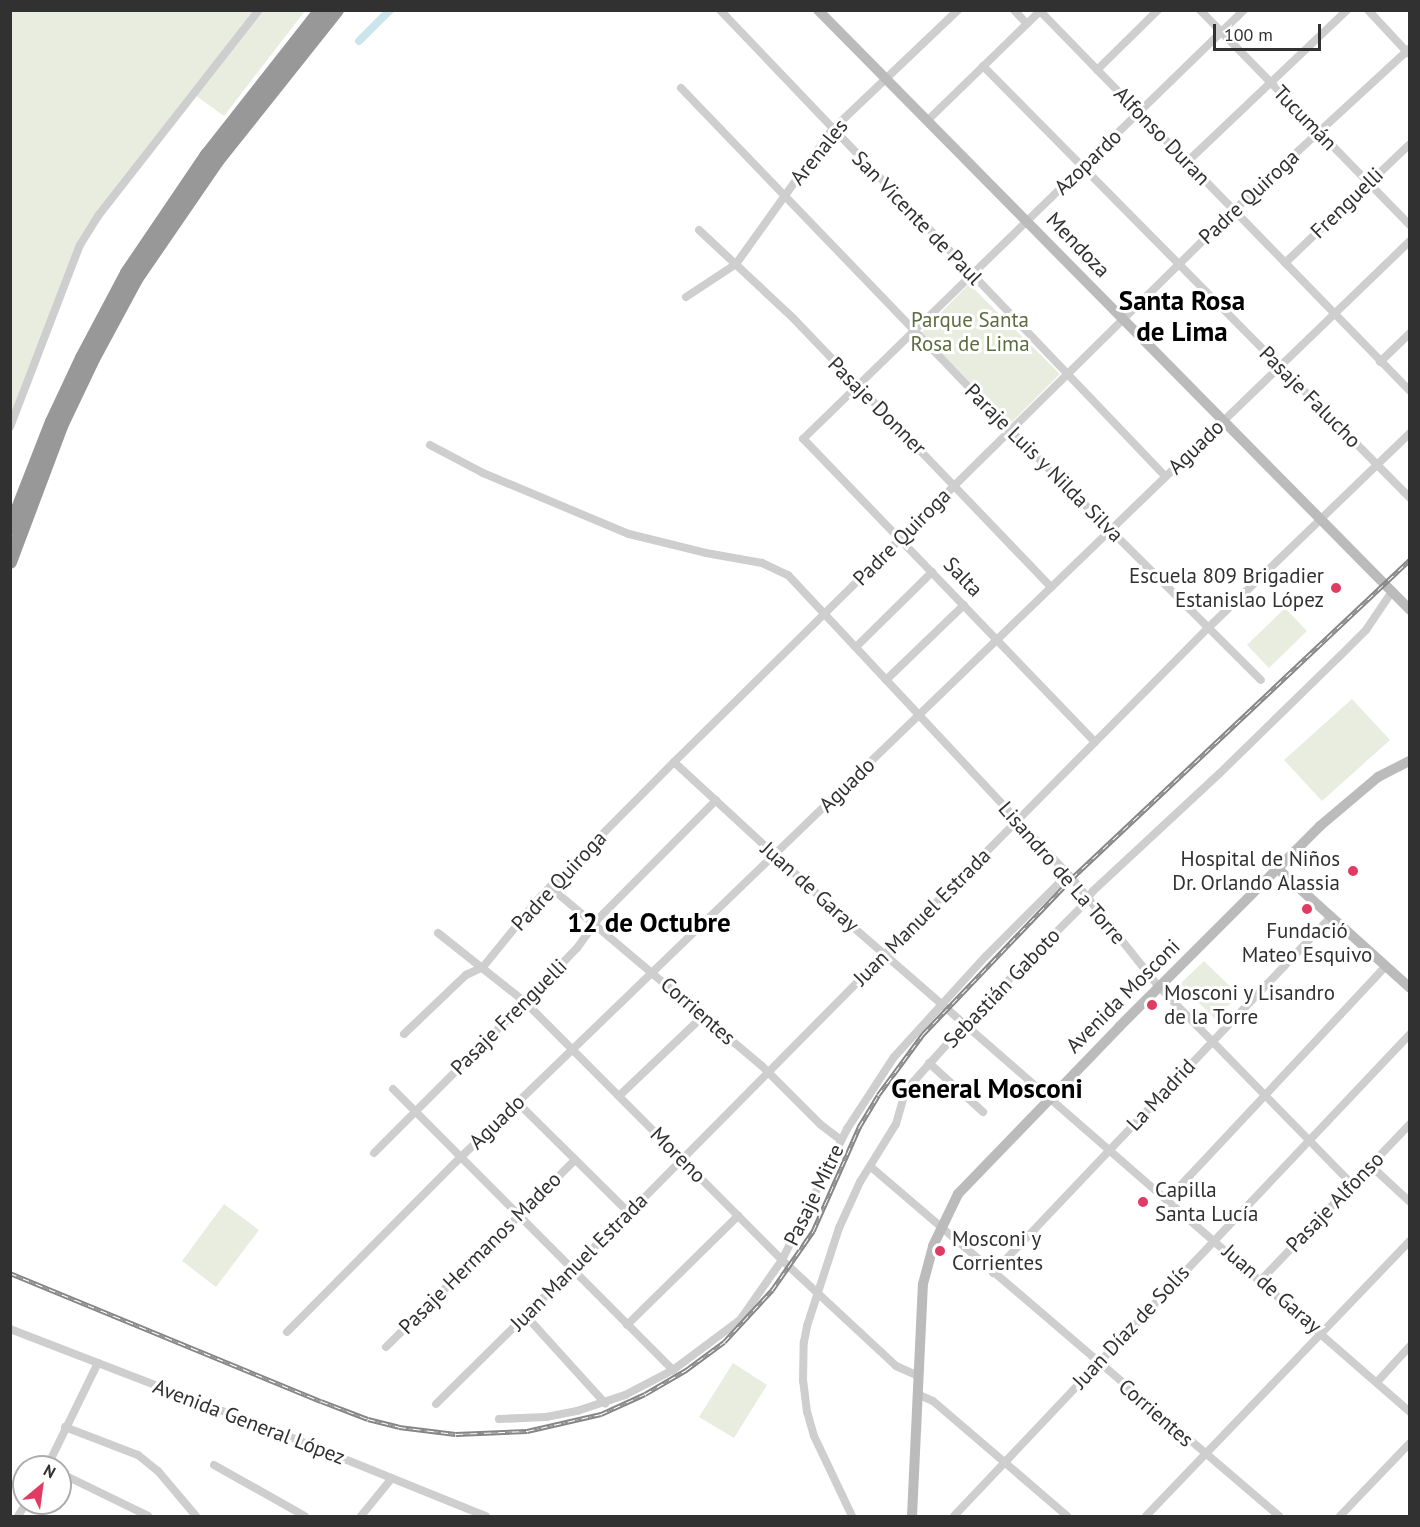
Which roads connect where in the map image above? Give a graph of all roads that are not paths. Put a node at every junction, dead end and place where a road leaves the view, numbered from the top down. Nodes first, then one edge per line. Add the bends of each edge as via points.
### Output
1 (259, 10) edge
2 (321, 10) edge
3 (337, 10) edge
4 (720, 10) edge
5 (819, 10) edge
6 (958, 10) edge
7 (1014, 10) edge
8 (1158, 10) edge
9 (1200, 10) edge
10 (1244, 10) edge
11 (1347, 10) edge
12 (1368, 10) edge
13 (1040, 11) edge
14 (1027, 24) junction
15 (1221, 32) junction
16 (1408, 51) edge
17 (983, 66) junction
18 (1097, 70) junction
19 (887, 78) junction
20 (1270, 82) junction
21 (681, 88) dead end
22 (1139, 112) junction
23 (928, 120) junction
24 (832, 130) junction
25 (1319, 132) junction
26 (1410, 144) edge
27 (1187, 162) junction
28 (1083, 167) junction
29 (1369, 183) junction
30 (785, 195) junction
31 (1234, 210) junction
32 (1027, 221) junction
33 (1410, 225) edge
34 (699, 230) dead end
35 (1410, 241) edge
36 (1285, 263) junction
37 (736, 264) junction
38 (1179, 264) junction
39 (971, 275) junction
40 (120, 295) junction
41 (686, 297) dead end
42 (1334, 313) junction
43 (1123, 319) junction
44 (104, 325) junction
45 (914, 331) junction
46 (1410, 333) edge
47 (1380, 362) junction
48 (1280, 366) junction
49 (1067, 374) junction
50 (856, 387) junction
51 (1410, 391) edge
52 (1223, 421) junction
53 (10, 427) edge
54 (1010, 430) junction
55 (1410, 434) edge
56 (803, 439) joint
57 (430, 445) dead end
58 (1377, 464) junction
59 (1165, 476) junction
60 (955, 485) junction
61 (1410, 498) edge
62 (1321, 520) junction
63 (10, 529) edge
64 (1110, 530) junction
65 (900, 538) junction
66 (10, 562) edge
67 (933, 572) junction
68 (1051, 588) junction
69 (1391, 593) junction
70 (964, 605) junction
71 (1410, 610) edge
72 (826, 613) junction
73 (1208, 628) junction
74 (997, 639) junction
75 (856, 647) junction
76 (886, 680) junction
77 (1261, 680) dead end
78 (919, 715) junction
79 (1095, 742) junction
80 (1410, 761) edge
81 (674, 762) junction
82 (716, 801) junction
83 (1019, 820) junction
84 (775, 854) junction
85 (1278, 869) junction
86 (1068, 874) junction
87 (550, 887) junction
88 (1086, 899) junction
89 (1331, 917) junction
90 (594, 925) junction
91 (438, 933) dead end
92 (885, 953) junction
93 (1386, 966) junction
94 (483, 967) junction
95 (653, 972) junction
96 (1159, 987) junction
97 (1410, 988) edge
98 (525, 1002) junction
99 (941, 1003) junction
100 (703, 1016) junction
101 (965, 1024) junction
102 (404, 1034) dead end
103 (1410, 1034) edge
104 (1211, 1041) junction
105 (573, 1049) junction
106 (929, 1063) junction
107 (768, 1073) junction
108 (393, 1089) dead end
109 (1264, 1095) junction
110 (619, 1096) junction
111 (1050, 1097) junction
112 (517, 1102) junction
113 (415, 1112) junction
114 (983, 1112) dead end
115 (1410, 1124) edge
116 (842, 1140) junction
117 (1309, 1140) junction
118 (1110, 1150) junction
119 (374, 1153) dead end
120 (460, 1158) junction
121 (681, 1158) junction
122 (575, 1160) junction
123 (1370, 1165) junction
124 (870, 1167) junction
125 (1351, 1183) junction
126 (1167, 1200) junction
127 (1410, 1202) edge
128 (629, 1213) junction
129 (518, 1216) junction
130 (738, 1216) junction
131 (940, 1227) junction
132 (1214, 1239) junction
133 (1410, 1241) edge
134 (782, 1260) junction
135 (572, 1270) junction
136 (993, 1273) junction
137 (1261, 1280) junction
138 (818, 1294) junction
139 (526, 1316) junction
140 (627, 1324) junction
141 (10, 1329) edge
142 (287, 1332) dead end
143 (1322, 1333) junction
144 (1410, 1346) edge
145 (386, 1347) dead end
146 (98, 1363) junction
147 (1097, 1363) junction
148 (673, 1370) junction
149 (918, 1376) junction
150 (1377, 1382) junction
151 (917, 1394) junction
152 (605, 1403) junction
153 (436, 1404) dead end
154 (1410, 1412) edge
155 (499, 1419) dead end
156 (65, 1427) junction
157 (1410, 1443) edge
158 (52, 1455) edge
159 (1205, 1456) junction
160 (1004, 1464) junction
161 (214, 1465) dead end
162 (392, 1478) junction
163 (72, 1479) edge
164 (148, 1516) edge
165 (196, 1516) edge
166 (305, 1516) edge
167 (361, 1516) edge
168 (483, 1516) edge
169 (852, 1516) edge
170 (912, 1516) edge
171 (954, 1516) edge
172 (1067, 1516) edge
173 (1146, 1516) edge
174 (1278, 1516) edge
175 (1340, 1516) edge

1 - 53 street via 98,216 80,245
2 - 40 highway via 194,173 159,223
3 - 40 highway via 212,167
4 - 24 street, San Vicente de Paul
5 - 19 street, Mendoza
6 - 19 street, Arenales
7 - 14 street
8 - 18 street
9 - 15 street, Tucumán
10 - 15 street, Azopardo
11 - 20 street
12 - 16 street
13 - 14 street
13 - 18 street, Alfonso Duran
14 - 17 street
15 - 20 street, Tucumán
15 - 22 street, Azopardo
16 - 25 street, Padre Quiroga
17 - 23 street
17 - 28 street, Pasaje Falucho
18 - 22 street, Alfonso Duran
19 - 23 street, Mendoza
19 - 24 street, Arenales
20 - 25 street, Tucumán
20 - 27 street
21 - 30 street, Paraje Luis y Nilda Silva
22 - 27 street, Alfonso Duran
22 - 28 street, Azopardo
23 - 32 street, Mendoza
24 - 30 street, Arenales
24 - 39 street, San Vicente de Paul
25 - 29 street, Tucumán
25 - 31 street, Padre Quiroga
26 - 29 street, Frenguelli
27 - 31 street, Alfonso Duran
28 - 32 street, Azopardo
28 - 38 street, Pasaje Falucho
29 - 33 street, Tucumán
29 - 36 street, Frenguelli
30 - 37 street, Arenales
30 - 45 street, Paraje Luis y Nilda Silva
31 - 36 street, Alfonso Duran
31 - 38 street, Padre Quiroga
32 - 39 street, Azopardo
32 - 43 street, Mendoza
34 - 37 street, Pasaje Donner
35 - 42 street, Aguado
36 - 42 street, Alfonso Duran
37 - 41 street, Arenales
37 - 50 street, Pasaje Donner via 793,318
38 - 43 street, Padre Quiroga
38 - 48 street, Pasaje Falucho
39 - 45 street, Azopardo
39 - 49 street, San Vicente de Paul
40 - 44 highway
42 - 47 street, Alfonso Duran
42 - 48 street, Aguado
43 - 49 street, Padre Quiroga
43 - 52 street, Mendoza
44 - 63 highway via 52,422
44 - 66 highway
45 - 50 street, Azopardo
45 - 54 street, Paraje Luis y Nilda Silva
46 - 47 street
47 - 51 street, Alfonso Duran
48 - 52 street, Aguado
48 - 58 street, Pasaje Falucho
49 - 54 street, Padre Quiroga
49 - 59 street, San Vicente de Paul
50 - 56 street, Azopardo
50 - 60 street, Pasaje Donner
52 - 59 street, Aguado
52 - 62 street, Mendoza
54 - 60 street, Padre Quiroga
54 - 64 street, Paraje Luis y Nilda Silva
55 - 58 street, Juan Manuel Estrada
56 - 65 street, Salta
57 - 72 street, Lisandro de La Torre via 483,473 630,534 771,565 788,575
58 - 61 street, Pasaje Falucho
58 - 62 street, Juan Manuel Estrada
59 - 64 street, Aguado
60 - 65 street, Padre Quiroga
60 - 68 street, Pasaje Donner
62 - 69 street, Mendoza
62 - 73 street, Juan Manuel Estrada
64 - 68 street, Aguado
64 - 73 street, Paraje Luis y Nilda Silva
65 - 67 street, Salta
65 - 72 street, Padre Quiroga
67 - 70 street, Salta
67 - 75 street
68 - 74 street, Aguado
69 - 71 street, Mendoza
69 - 88 street, Sebastián Gaboto via 1366,630
70 - 74 street, Salta
70 - 76 street
72 - 75 street, Lisandro de La Torre
72 - 81 street, Padre Quiroga
73 - 77 street, Paraje Luis y Nilda Silva
73 - 79 street, Juan Manuel Estrada
74 - 78 street, Aguado
74 - 79 street, Salta
75 - 76 street, Lisandro de La Torre
76 - 78 street, Lisandro de La Torre
78 - 83 street, Lisandro de La Torre
78 - 84 street, Aguado
79 - 83 street, Juan Manuel Estrada
80 - 85 street, Avenida Mosconi via 1358,791
81 - 82 street, Juan de Garay
81 - 87 street, Padre Quiroga
82 - 84 street, Juan de Garay
82 - 90 street, Pasaje Frenguelli
83 - 86 street, Lisandro de La Torre
83 - 92 street, Juan Manuel Estrada
84 - 92 street, Juan de Garay
84 - 95 street, Aguado
85 - 89 street
85 - 96 street, Avenida Mosconi
86 - 88 street, Lisandro de La Torre
86 - 99 street, Pasaje Mitre
87 - 90 street, Corrientes
87 - 94 street, Padre Quiroga
88 - 96 street, Lisandro de La Torre
88 - 101 street, Sebastián Gaboto
89 - 93 street
89 - 104 street, La Madrid
90 - 95 street, Corrientes
90 - 98 street, Pasaje Frenguelli
91 - 94 street, Moreno
92 - 99 street, Juan de Garay
92 - 107 street, Juan Manuel Estrada
93 - 97 street
93 - 109 street
94 - 98 street, Moreno
94 - 102 street, Padre Quiroga via 466,975
95 - 100 street, Corrientes
95 - 105 street, Aguado
96 - 104 street, Lisandro de La Torre
96 - 111 street, Avenida Mosconi
98 - 105 street, Moreno
98 - 113 street, Pasaje Frenguelli
99 - 101 street, Juan de Garay
99 - 116 street, Pasaje Mitre via 894,1057
100 - 107 street, Corrientes
100 - 110 street
101 - 106 street, Sebastián Gaboto
101 - 111 street, Juan de Garay
103 - 117 street, Juan Díaz de Solís
104 - 109 street, Lisandro de La Torre
104 - 118 street, La Madrid
105 - 110 street, Moreno
105 - 112 street, Aguado
106 - 114 street
106 - 124 street, Sebastián Gaboto via 906,1090 896,1124
107 - 116 street, Corrientes
107 - 121 street, Juan Manuel Estrada
108 - 113 street
109 - 117 street, Lisandro de La Torre
109 - 126 street
110 - 121 street, Moreno
111 - 118 street, Juan de Garay
111 - 131 street, Avenida Mosconi via 970,1178
112 - 120 street, Aguado
112 - 122 street
113 - 119 street, Pasaje Frenguelli
113 - 120 street
115 - 123 street, Pasaje Alfonso
116 - 134 street, Pasaje Mitre
117 - 125 street, Lisandro de La Torre
117 - 132 street, Juan Díaz de Solís
118 - 126 street, Juan de Garay
118 - 136 street, La Madrid
120 - 129 street
120 - 142 street, Aguado
121 - 128 street, Juan Manuel Estrada
121 - 130 street, Moreno
122 - 128 street
122 - 129 street, Pasaje Hermanos Madeo
123 - 125 street, Pasaje Alfonso
123 - 127 street
124 - 131 street, Corrientes
124 - 138 street, Sebastián Gaboto via 839,1228
125 - 137 street, Pasaje Alfonso
126 - 132 street, Juan de Garay
128 - 135 street, Juan Manuel Estrada
129 - 135 street
129 - 145 street, Pasaje Hermanos Madeo
130 - 134 street, Moreno
130 - 140 street
131 - 136 street, Corrientes
131 - 149 street, Avenida Mosconi via 923,1284
132 - 137 street, Juan de Garay
132 - 147 street, Juan Díaz de Solís
133 - 143 street
134 - 138 street, Moreno
134 - 148 street, Pasaje Mitre via 740,1320
135 - 139 street, Juan Manuel Estrada
135 - 140 street
136 - 147 street, Corrientes
137 - 143 street, Juan de Garay
138 - 149 street, Moreno via 896,1366
138 - 169 street, Sebastián Gaboto via 807,1326 803,1381 807,1412 832,1479
139 - 152 street
139 - 153 street, Juan Manuel Estrada
140 - 148 street
141 - 146 street, Avenida General López
143 - 150 street, Juan de Garay
143 - 159 street
144 - 150 street
146 - 156 street
146 - 162 street, Avenida General López
147 - 159 street, Corrientes
147 - 160 street, Juan Díaz de Solís
148 - 152 street, Pasaje Mitre
149 - 151 street, Avenida Mosconi
150 - 154 street, Juan de Garay
151 - 160 street via 933,1401
151 - 170 street, Avenida Mosconi
152 - 155 street, Pasaje Mitre via 546,1417
156 - 158 street
156 - 165 street via 138,1455 158,1471
157 - 175 street
159 - 173 street
159 - 174 street, Corrientes
160 - 171 street, Juan Díaz de Solís
160 - 172 street
161 - 166 street
162 - 167 street
162 - 168 street, Avenida General López
163 - 164 street

